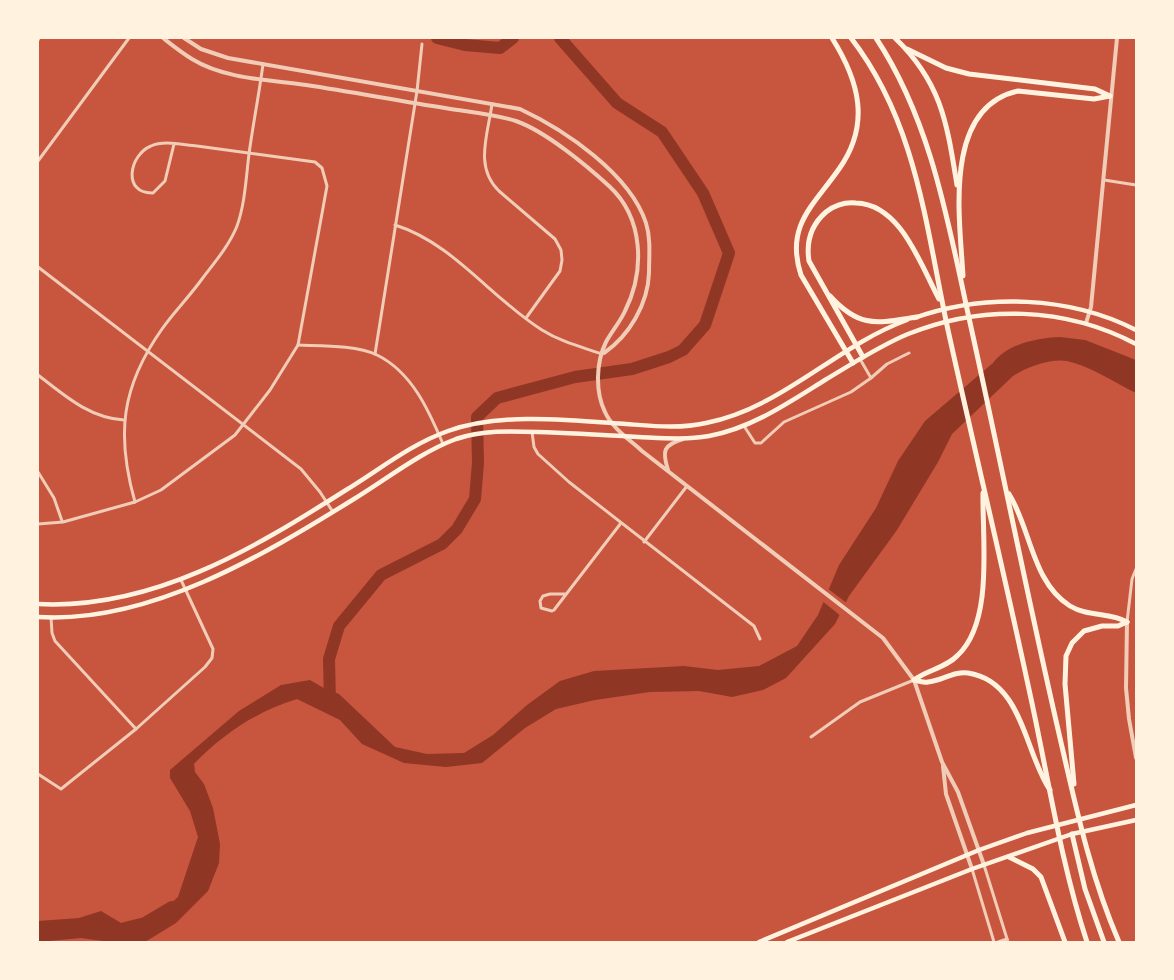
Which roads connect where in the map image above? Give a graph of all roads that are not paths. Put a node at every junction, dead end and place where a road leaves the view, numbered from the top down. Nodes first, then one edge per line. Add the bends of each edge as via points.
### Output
1 (129, 38) edge
2 (163, 38) edge
3 (184, 38) edge
4 (832, 38) edge
5 (851, 38) edge
6 (876, 38) edge
7 (895, 38) edge
8 (1117, 38) edge
9 (422, 44) dead end
10 (907, 49) junction
11 (263, 64) junction
12 (261, 80) junction
13 (417, 91) junction
14 (1110, 96) junction
15 (414, 103) junction
16 (492, 104) junction
17 (490, 116) junction
18 (174, 144) junction
19 (249, 152) junction
20 (38, 161) edge
21 (1102, 180) junction
22 (1137, 185) edge
23 (959, 198) junction
24 (394, 225) junction
25 (38, 267) edge
26 (821, 285) junction
27 (963, 290) junction
28 (940, 298) junction
29 (1090, 312) junction
30 (917, 317) junction
31 (526, 318) junction
32 (1086, 323) junction
33 (1137, 330) edge
34 (1137, 344) edge
35 (298, 345) junction
36 (856, 345) junction
37 (847, 351) junction
38 (148, 352) junction
39 (909, 353) dead end
40 (375, 354) junction
41 (602, 354) junction
42 (861, 358) junction
43 (853, 363) junction
44 (38, 375) edge
45 (871, 378) junction
46 (124, 420) junction
47 (612, 423) junction
48 (242, 425) junction
49 (744, 426) junction
50 (532, 432) junction
51 (439, 435) junction
52 (626, 436) junction
53 (685, 439) junction
54 (443, 445) junction
55 (668, 471) junction
56 (38, 472) edge
57 (687, 486) junction
58 (983, 486) junction
59 (1007, 490) junction
60 (135, 502) junction
61 (326, 503) junction
62 (333, 512) junction
63 (63, 522) junction
64 (621, 523) junction
65 (38, 524) edge
66 (644, 542) junction
67 (1137, 569) edge
68 (181, 580) junction
69 (186, 589) junction
70 (566, 594) junction
71 (38, 604) edge
72 (38, 617) edge
73 (51, 617) junction
74 (1127, 622) junction
75 (760, 639) dead end
76 (914, 680) junction
77 (136, 729) junction
78 (811, 737) dead end
79 (1137, 758) edge
80 (942, 762) junction
81 (38, 774) edge
82 (1052, 793) junction
83 (1075, 800) junction
84 (1137, 806) edge
85 (1137, 820) edge
86 (1072, 834) junction
87 (980, 850) junction
88 (967, 855) junction
89 (1009, 857) junction
90 (984, 865) junction
91 (972, 869) junction
92 (1008, 941) edge
93 (759, 942) edge
94 (787, 942) edge
95 (996, 942) edge
96 (1065, 942) edge
97 (1087, 942) edge
98 (1104, 942) edge
99 (1119, 942) edge

1 - 20 street
2 - 12 street via 193,60
3 - 11 street via 228,58
4 - 37 highway via 855,82 859,115 849,153 803,217 796,258 801,275
5 - 28 highway via 881,84 908,146
6 - 27 highway via 897,72 925,136
7 - 10 highway
8 - 14 street
9 - 13 street
10 - 14 highway via 957,71 1095,89
10 - 23 highway via 931,82 941,105
11 - 12 street
11 - 13 street
12 - 15 street
12 - 19 street
13 - 15 street
13 - 16 street
14 - 21 street
14 - 23 highway via 1095,99 1018,91 994,100 968,138
15 - 17 street
15 - 24 street
16 - 17 street
16 - 41 street via 520,109 542,119 577,143 620,179 645,222 650,238 645,296 621,339
17 - 31 street via 484,153 491,184 555,239 561,250 560,271
17 - 41 street via 517,122 549,138 610,187 628,212 638,242 637,280
18 - 18 street via 150,146 140,154 131,172 139,190 153,193 160,188
18 - 19 street
19 - 35 street via 315,162 325,176 327,186
19 - 38 street via 237,226
21 - 22 street
21 - 29 street
23 - 27 highway
24 - 31 street via 438,246
24 - 40 street
25 - 38 street
26 - 28 highway via 808,255 813,228 837,206 862,203 879,209 898,225
26 - 30 highway via 842,309 860,319 879,322
26 - 36 highway
27 - 59 highway
28 - 58 highway
29 - 30 main road via 1040,303 1001,302 965,304
29 - 32 street
29 - 33 main road
30 - 36 main road
31 - 41 street via 554,337
32 - 34 main road
32 - 42 main road via 1021,313 966,318 920,329
35 - 40 street
35 - 48 street
36 - 37 main road
36 - 42 highway
37 - 43 highway
37 - 47 main road via 772,398 730,417 682,426
38 - 46 street via 137,373
38 - 48 street
39 - 45 street
40 - 51 street via 410,382
41 - 47 street via 598,384 604,411
42 - 43 main road
42 - 45 street
43 - 49 main road
44 - 46 street via 79,406
45 - 49 street via 851,392 784,422 760,443 752,440
46 - 60 street via 125,458
47 - 51 main road via 490,422
47 - 52 street
48 - 60 street via 235,435 161,490
48 - 61 street via 301,469
49 - 53 main road
50 - 52 main road
50 - 54 main road via 489,432
50 - 64 street via 538,454
51 - 54 street
51 - 61 main road
52 - 53 main road
52 - 55 street
53 - 55 street via 673,442 665,450
54 - 62 main road
55 - 57 street
56 - 63 street
57 - 66 street
57 - 76 street via 884,638
58 - 76 highway via 985,562 975,626 966,646 952,661
58 - 82 highway
59 - 74 highway via 1018,508 1042,573 1062,600 1079,610 1117,616
59 - 83 highway
60 - 63 street
61 - 62 street
61 - 68 main road
62 - 69 main road
63 - 65 street
64 - 66 street
64 - 70 street
66 - 75 street via 754,626
67 - 74 street via 1132,579
68 - 69 street
68 - 71 main road via 111,600
69 - 73 main road via 102,614
69 - 77 street via 213,649 212,658
70 - 70 street via 543,596 541,608 552,612
72 - 73 main road
73 - 77 street via 55,641
74 - 79 street via 1127,697
74 - 83 highway via 1084,631 1066,656
76 - 78 street via 860,702
76 - 80 street
76 - 82 highway via 928,682 968,673 998,688 1016,711 1041,778
77 - 81 street via 61,789
80 - 87 street
80 - 88 street via 946,794
82 - 97 highway via 1067,871
83 - 99 highway via 1102,901
84 - 87 main road via 1046,828
85 - 86 main road
86 - 89 main road
86 - 98 highway via 1088,900
87 - 88 main road
87 - 90 street
88 - 91 street
88 - 93 main road
89 - 90 main road
89 - 96 highway via 1028,865 1041,877
90 - 91 main road
90 - 92 street
91 - 94 main road
91 - 95 street
92 - 95 street

